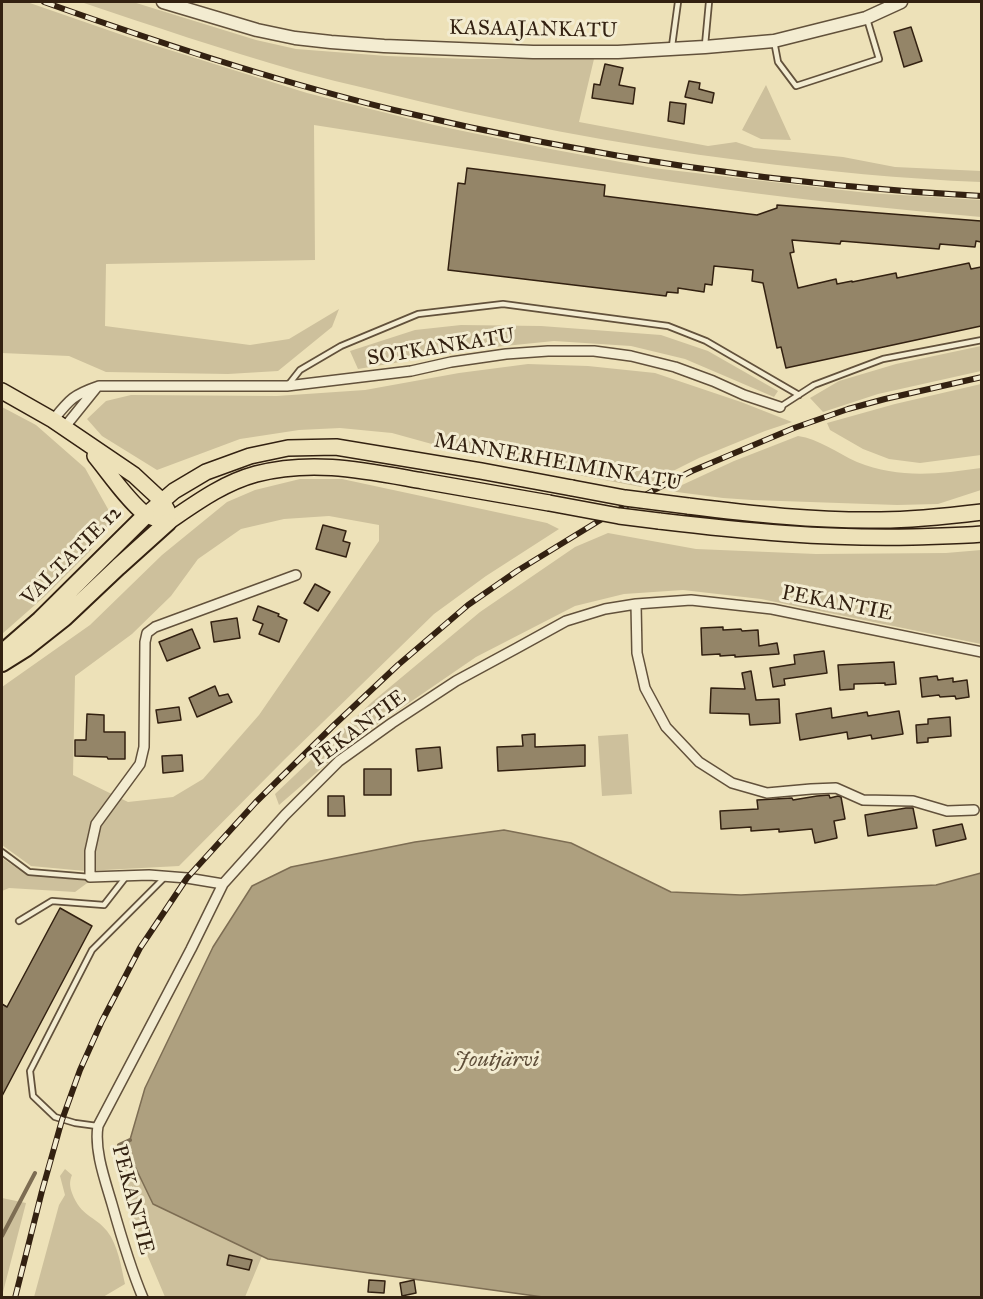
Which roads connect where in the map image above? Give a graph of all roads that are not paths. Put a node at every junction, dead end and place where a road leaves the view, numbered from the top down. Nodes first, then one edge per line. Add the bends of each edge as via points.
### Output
1 (163, 2) edge
2 (678, 2) edge
3 (709, 2) edge
4 (901, 2) edge
5 (866, 18) junction
6 (774, 41) junction
7 (705, 47) junction
8 (672, 49) junction
9 (981, 340) edge
10 (287, 386) junction
11 (2, 391) edge
12 (799, 395) junction
13 (780, 407) joint
14 (58, 424) junction
15 (86, 444) junction
16 (162, 501) junction
17 (981, 512) edge
18 (146, 514) junction
19 (168, 522) junction
20 (981, 534) edge
21 (296, 575) dead end
22 (636, 604) junction
23 (981, 652) edge
24 (2, 653) edge
25 (2, 663) edge
26 (974, 810) dead end
27 (2, 852) edge
28 (127, 876) junction
29 (166, 876) junction
30 (90, 877) junction
31 (223, 884) junction
32 (19, 921) dead end
33 (98, 1126) junction
34 (143, 1298) edge

1 - 8 street, KASAAJANKATU via 257,30 331,42 533,52
2 - 8 lane
3 - 7 lane
4 - 5 street, KASAAJANKATU
5 - 6 street, KASAAJANKATU
5 - 6 lane via 879,59 796,86 778,62
6 - 7 street, KASAAJANKATU
7 - 8 street, KASAAJANKATU
9 - 12 lane via 883,359 814,385
10 - 12 lane via 300,370 341,346 418,314 503,304 668,326 706,341
10 - 13 street, SOTKANKATU via 411,371 506,354 594,351 675,367
10 - 14 street, SOTKANKATU via 99,386
11 - 14 main road
12 - 13 lane
14 - 15 main road
15 - 16 main road via 134,476
15 - 18 main road
16 - 17 main road, MANNERHEIMINKATU, bridge via 188,481 228,463 288,448 336,447 625,498 736,512 882,520
16 - 18 main road, MANNERHEIMINKATU
16 - 19 main road
18 - 19 main road
18 - 24 highway, VALTATIE 12
19 - 20 main road, MANNERHEIMINKATU, bridge via 206,496 254,475 325,466 619,516 734,530 883,538
19 - 25 highway, VALTATIE 12 via 64,618
21 - 30 street via 147,633 144,747 140,764 96,824
22 - 23 street, PEKANTIE via 691,600 772,609
22 - 26 street via 637,653 645,688 666,727 699,762 732,783 767,794 836,788 863,800 913,801 947,811
22 - 31 street, PEKANTIE via 566,621 456,681 392,723 339,762
27 - 30 lane via 29,872
28 - 29 street
28 - 30 street
28 - 32 lane via 104,905 52,901
29 - 31 street
29 - 33 lane via 92,950 30,1071 33,1096 54,1117
31 - 33 street, PEKANTIE
33 - 34 street, PEKANTIE via 96,1138 105,1180

